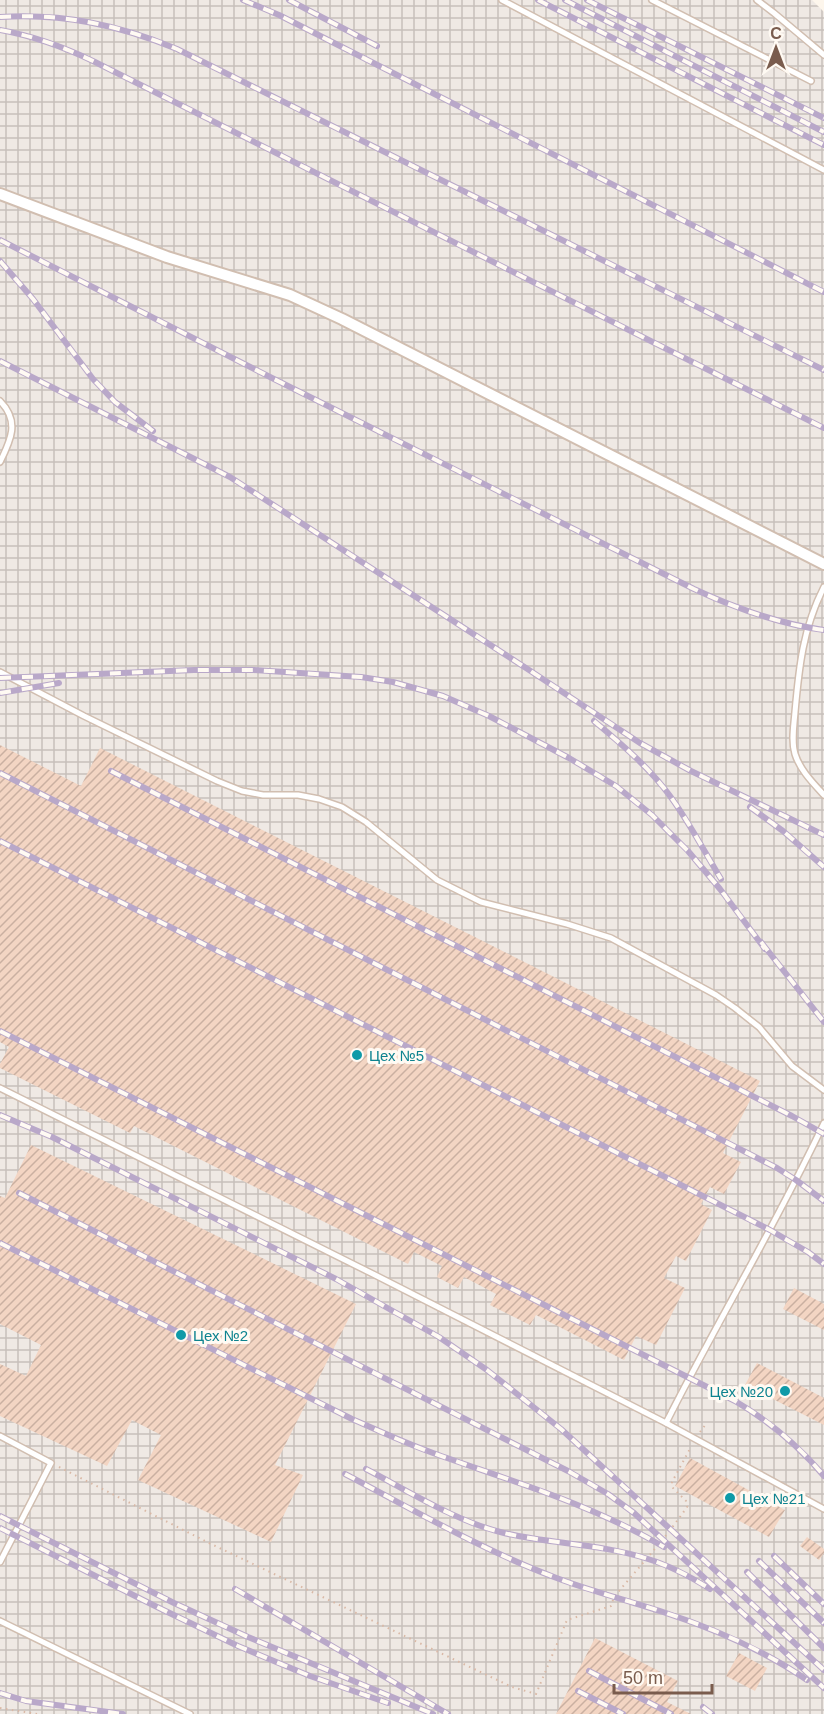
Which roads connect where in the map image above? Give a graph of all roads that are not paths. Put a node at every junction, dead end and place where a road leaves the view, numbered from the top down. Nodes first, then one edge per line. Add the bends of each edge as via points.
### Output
1 (502, 0) edge
2 (652, 0) edge
3 (757, 0) edge
4 (824, 56) edge
5 (811, 81) dead end
6 (824, 170) edge
7 (0, 194) edge
8 (0, 401) edge
9 (0, 462) edge
10 (824, 564) edge
11 (824, 586) edge
12 (0, 672) edge
13 (824, 795) edge
14 (0, 1088) edge
15 (824, 1090) edge
16 (824, 1123) edge
17 (666, 1423) junction
18 (0, 1436) edge
19 (824, 1509) edge
20 (0, 1562) edge
21 (0, 1621) edge
22 (190, 1714) edge

1 - 6 lane
2 - 5 lane
3 - 4 lane
7 - 10 street via 167,257 290,295
8 - 9 lane via 10,414 13,427
11 - 13 lane via 802,646 793,735 794,752 801,766
12 - 15 lane via 217,782 242,791 298,795 342,807 437,880 481,902 611,938 735,1008 759,1027 792,1066
14 - 17 lane
16 - 17 lane
17 - 19 lane
18 - 20 lane via 51,1463
21 - 22 lane

